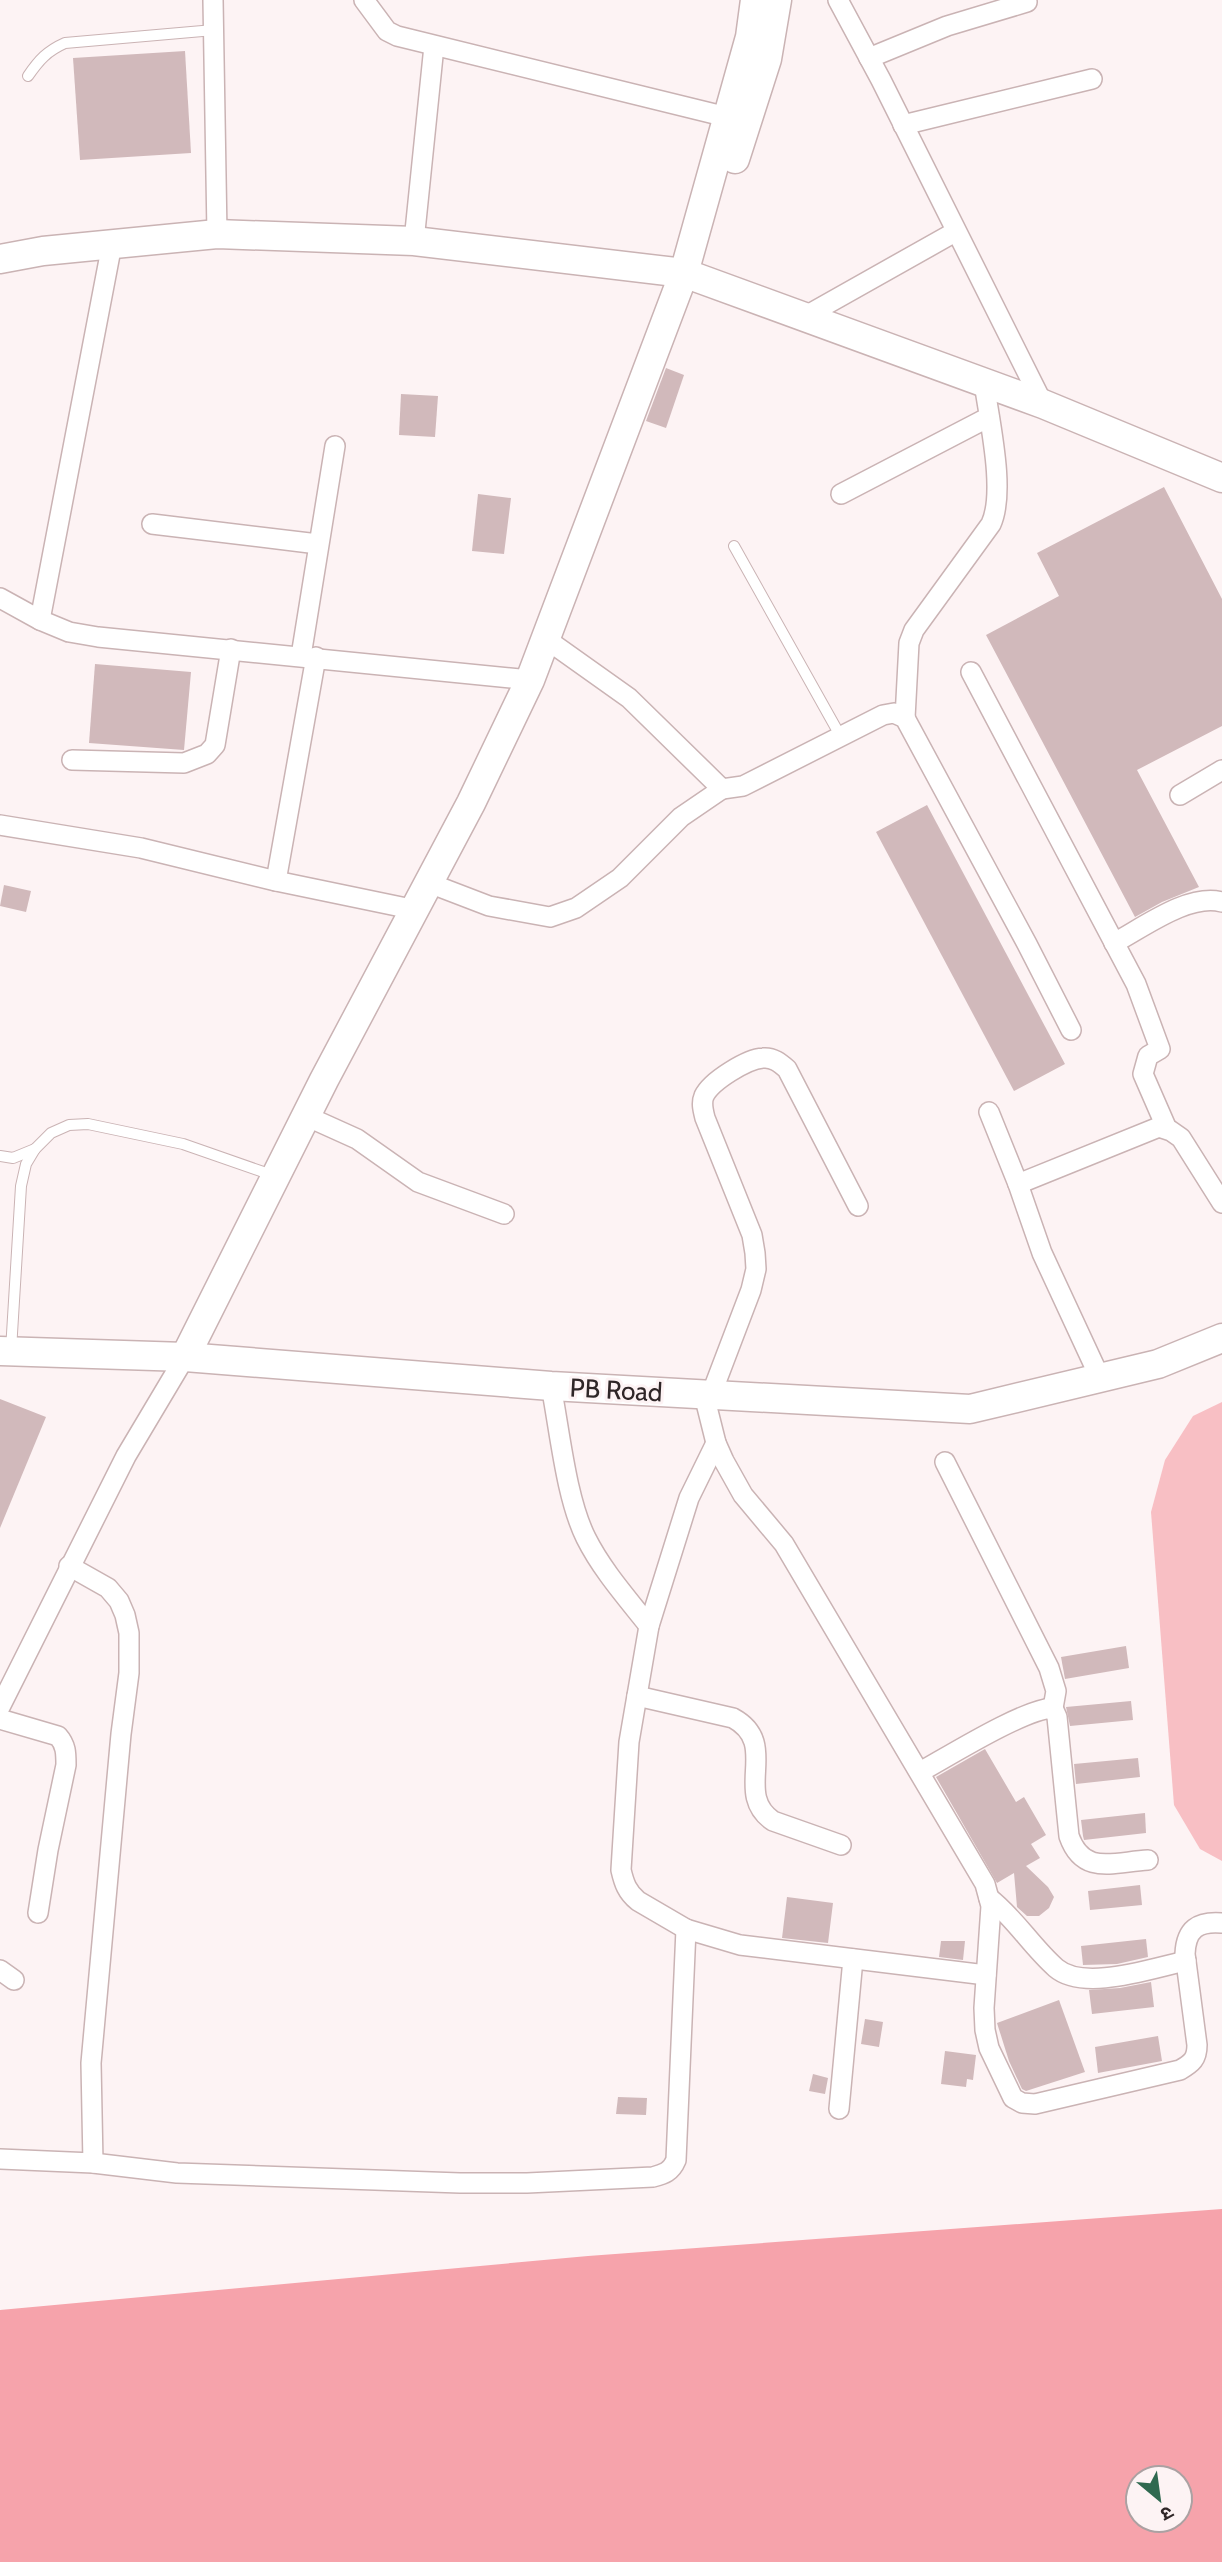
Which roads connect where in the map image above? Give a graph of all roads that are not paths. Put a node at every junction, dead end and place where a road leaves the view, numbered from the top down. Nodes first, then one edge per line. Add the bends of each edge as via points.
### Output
1 (214, 0) edge
2 (364, 0) edge
3 (755, 0) edge
4 (777, 0) edge
5 (838, 0) edge
6 (1027, 2) dead end
7 (214, 30) junction
8 (434, 46) junction
9 (869, 58) junction
10 (27, 76) dead end
11 (1091, 79) dead end
12 (727, 117) junction
13 (903, 125) junction
14 (955, 232) junction
15 (217, 234) junction
16 (414, 241) junction
17 (112, 244) junction
18 (0, 259) edge
19 (693, 277) junction
20 (804, 317) junction
21 (984, 382) junction
22 (1043, 404) junction
23 (989, 417) junction
24 (335, 446) dead end
25 (1222, 478) edge
26 (842, 494) dead end
27 (152, 524) dead end
28 (318, 544) junction
29 (734, 547) dead end
30 (0, 598) edge
31 (40, 620) junction
32 (545, 639) junction
33 (231, 649) junction
34 (309, 657) junction
35 (971, 672) dead end
36 (530, 680) junction
37 (905, 718) junction
38 (841, 737) junction
39 (72, 760) dead end
40 (1222, 770) edge
41 (722, 789) junction
42 (1180, 795) dead end
43 (0, 825) edge
44 (276, 881) junction
45 (429, 883) junction
46 (1222, 902) edge
47 (416, 910) junction
48 (1114, 943) junction
49 (1071, 1030) dead end
50 (989, 1112) dead end
51 (306, 1116) junction
52 (1167, 1129) junction
53 (35, 1149) junction
54 (0, 1156) edge
55 (275, 1177) junction
56 (1018, 1184) junction
57 (1222, 1202) edge
58 (858, 1206) dead end
59 (504, 1214) dead end
60 (1222, 1338) edge
61 (5, 1351) edge
62 (186, 1357) junction
63 (1100, 1378) junction
64 (551, 1386) junction
65 (708, 1395) junction
66 (716, 1443) junction
67 (945, 1462) dead end
68 (69, 1566) junction
69 (649, 1626) junction
70 (637, 1696) junction
71 (0, 1707) edge
72 (1053, 1708) junction
73 (0, 1719) edge
74 (920, 1772) junction
75 (841, 1844) dead end
76 (1148, 1860) dead end
77 (989, 1898) junction
78 (38, 1913) dead end
79 (1222, 1923) edge
80 (686, 1929) junction
81 (853, 1959) junction
82 (1186, 1961) junction
83 (986, 1975) junction
84 (839, 2109) dead end
85 (0, 2159) edge
86 (93, 2163) junction

1 - 7 street
2 - 8 street via 387,31
3 - 12 street via 750,37
4 - 19 street via 767,59 706,250
5 - 9 street
6 - 9 street via 947,26
7 - 10 lane via 65,43 42,56
7 - 15 street
8 - 12 street
8 - 16 street
9 - 13 street
11 - 13 street
12 - 19 street
13 - 14 street
14 - 20 street
14 - 22 street
15 - 16 street
15 - 17 street
16 - 19 street
17 - 18 street
17 - 31 street
19 - 20 street
19 - 32 street
20 - 21 street
21 - 22 street
21 - 23 street
22 - 25 street
23 - 26 street
23 - 37 street via 995,514 914,630 909,643
24 - 28 street
27 - 28 street
28 - 34 street
29 - 38 lane
30 - 31 street
31 - 33 street via 98,637
32 - 36 street
32 - 41 street via 629,698
33 - 34 street
33 - 39 street via 215,745 207,754 184,764
34 - 36 street
34 - 44 street
35 - 48 street
36 - 45 street
37 - 38 street via 883,715
37 - 49 street
38 - 41 street via 743,786
40 - 42 street
41 - 45 street via 681,817 620,878 576,908 550,917 489,906
43 - 44 street via 141,848
44 - 47 street
45 - 47 street
46 - 48 street via 1191,902
47 - 51 street
48 - 52 street via 1136,984 1160,1049 1148,1056 1143,1074
50 - 56 street
51 - 55 street
51 - 59 street via 357,1139 418,1182
52 - 56 street via 1150,1129
52 - 57 street via 1181,1138
53 - 54 lane via 13,1158
53 - 55 lane via 51,1133 69,1125 88,1124 183,1144
53 - 61 lane via 21,1186
55 - 62 street
56 - 63 street via 1042,1253
58 - 65 street via 782,1064 772,1058 751,1061 711,1086 702,1106 752,1234 756,1269
60 - 63 street, PB Road via 1158,1364
61 - 62 street, PB Road
62 - 64 street, PB Road
62 - 68 street via 126,1456
63 - 65 street, PB Road via 970,1409
64 - 65 street, PB Road
64 - 69 street via 571,1490 586,1537
65 - 66 street
66 - 69 street via 689,1498
66 - 74 street via 743,1495 784,1544
67 - 72 street via 1049,1668 1056,1691
68 - 71 street
68 - 86 street via 108,1588 122,1608 129,1633 92,2063
69 - 70 street
70 - 75 street via 744,1724 756,1742 755,1790 765,1816
70 - 80 street via 629,1742 621,1870 630,1895
72 - 74 street via 1014,1721
72 - 76 street via 1074,1851 1093,1864
73 - 78 street via 58,1736 66,1752
74 - 77 street
77 - 82 street via 1070,1977 1099,1979
77 - 83 street
79 - 82 street via 1192,1930 1186,1940
80 - 81 street via 740,1945
80 - 86 street via 676,2161 665,2174 460,2183 177,2173
81 - 83 street
81 - 84 street
82 - 83 street via 1197,2045 1190,2064 1035,2104 1013,2098 989,2048
85 - 86 street

